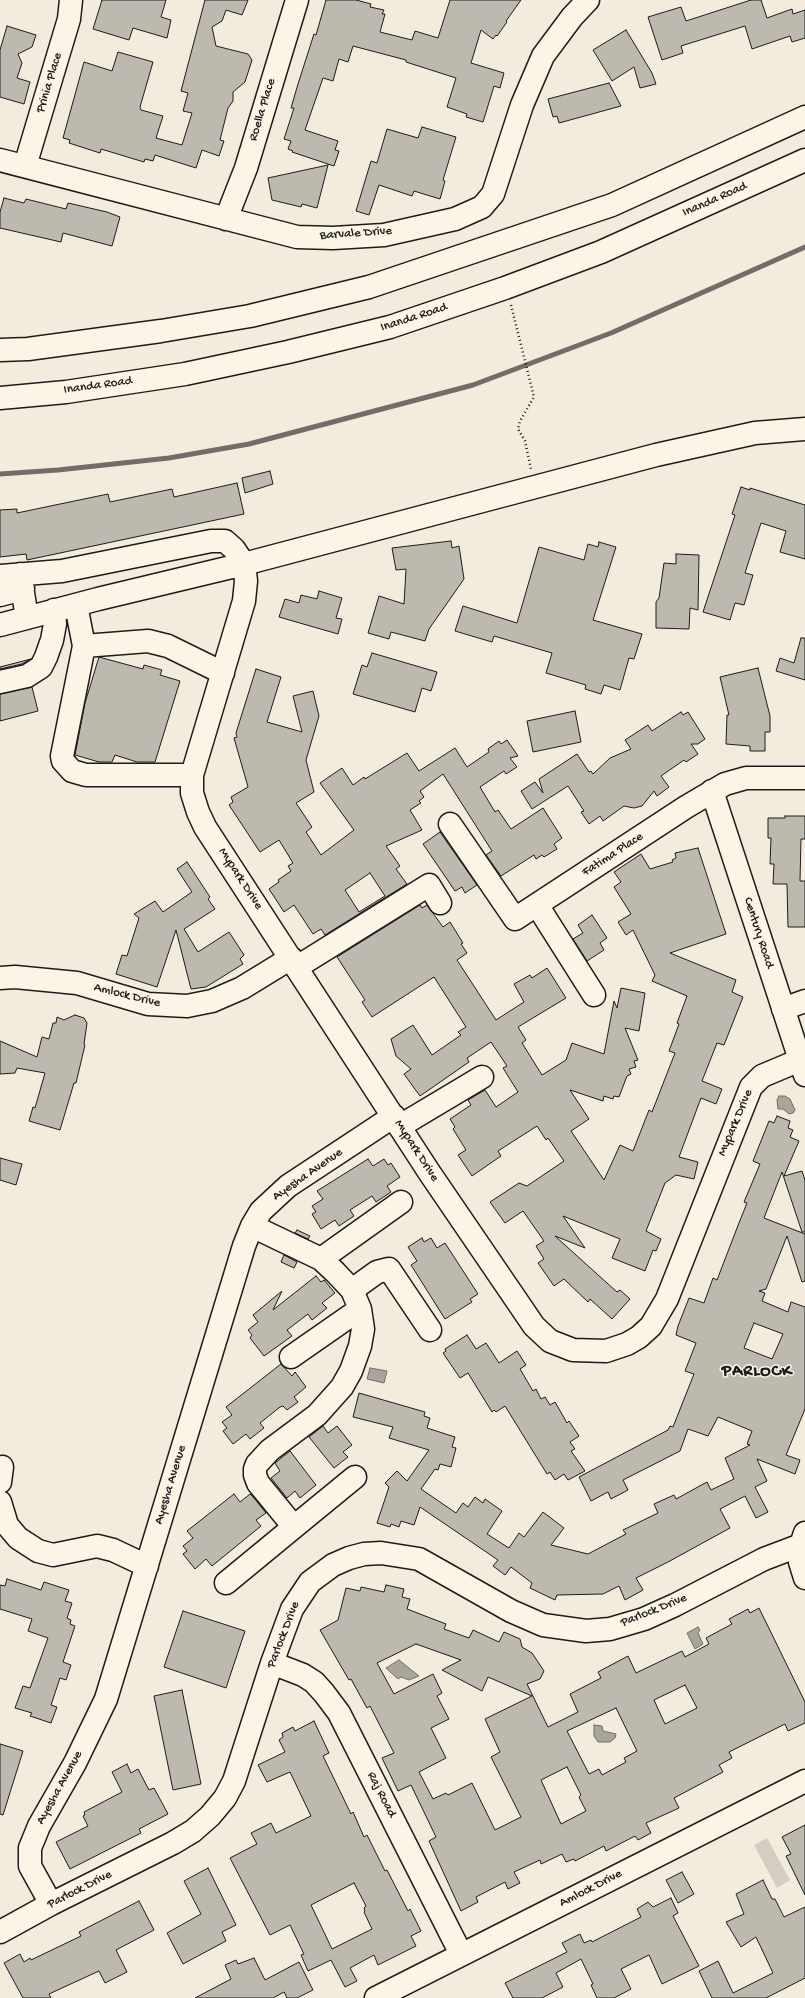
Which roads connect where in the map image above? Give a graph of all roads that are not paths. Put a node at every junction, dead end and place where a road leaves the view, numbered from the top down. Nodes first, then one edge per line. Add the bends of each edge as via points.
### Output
1 (71, 0) edge
2 (297, 0) edge
3 (588, 0) edge
4 (805, 117) edge
5 (0, 160) edge
6 (805, 160) edge
7 (25, 166) junction
8 (226, 219) junction
9 (0, 350) edge
10 (0, 398) edge
11 (805, 429) edge
12 (244, 564) junction
13 (14, 580) edge
14 (0, 595) edge
15 (76, 605) junction
16 (54, 610) junction
17 (27, 618) junction
18 (0, 625) edge
19 (84, 646) junction
20 (223, 673) junction
21 (0, 682) edge
22 (192, 775) junction
23 (805, 778) edge
24 (712, 791) junction
25 (450, 824) dead end
26 (440, 903) dead end
27 (537, 905) junction
28 (294, 963) junction
29 (0, 978) edge
30 (594, 995) dead end
31 (805, 1001) edge
32 (783, 1009) junction
33 (802, 1068) edge
34 (482, 1077) dead end
35 (397, 1121) junction
36 (401, 1202) dead end
37 (252, 1226) junction
38 (321, 1259) junction
39 (356, 1300) junction
40 (430, 1330) dead end
41 (291, 1358) dead end
42 (355, 1477) dead end
43 (0, 1502) edge
44 (294, 1527) junction
45 (803, 1539) edge
46 (148, 1566) junction
47 (805, 1578) edge
48 (226, 1583) dead end
49 (272, 1664) junction
50 (805, 1781) edge
51 (51, 1904) junction
52 (0, 1932) edge
53 (461, 1954) junction
54 (376, 1998) edge

1 - 7 street, Prinia Place via 69,19
2 - 8 street, Roella Place via 246,168
3 - 8 street, Barvale Drive via 572,16 543,56 522,105 495,189 489,201 475,212 384,235 333,238 297,237
4 - 9 street via 612,205 369,287 250,316 161,331 28,349
5 - 7 street, Barvale Drive
6 - 10 street, Inanda Road via 601,252 390,327 185,374 66,392
7 - 8 street, Barvale Drive
11 - 12 street via 755,433 656,455
12 - 13 street via 230,544 216,540
12 - 15 street
12 - 20 street, Mypark Drive via 244,601
13 - 14 street
13 - 17 street
15 - 16 street
15 - 19 street
16 - 17 street
16 - 21 street via 52,640 41,667 27,676
17 - 18 street
19 - 20 street via 148,641 168,646
19 - 22 street via 62,756 67,766 79,774 86,775
20 - 22 street, Mypark Drive
22 - 28 street, Mypark Drive via 192,793 205,827
23 - 24 street, Fatima Place via 746,778
24 - 27 street, Fatima Place
24 - 32 street, Century Road
25 - 27 street, Fatima Place via 515,919
26 - 28 street, Amlock Drive via 430,885
27 - 30 street
28 - 29 street, Amlock Drive via 212,1001 187,1006 148,1004 70,982
28 - 35 street, Mypark Drive
31 - 32 street
32 - 33 street, Century Road
33 - 35 street, Mypark Drive via 762,1076 751,1087 661,1311 640,1337 606,1351 582,1352 565,1348 550,1341 539,1331
34 - 35 street, Ayesha Avenue
35 - 37 street, Ayesha Avenue via 288,1186 261,1211
36 - 38 street
37 - 38 street
37 - 46 street, Ayesha Avenue
38 - 39 street
39 - 40 street via 377,1272 389,1269
39 - 41 street
39 - 44 street via 363,1329 351,1371 342,1387 317,1415 270,1450 255,1469 254,1475 258,1483
42 - 44 street
43 - 46 street via 7,1526 18,1538 38,1551 53,1555 97,1546 113,1550
44 - 48 street
45 - 47 street via 800,1562
45 - 49 street, Parlock Drive via 644,1619 610,1629 586,1631 543,1625 511,1611 419,1559 381,1553 364,1554 333,1565 310,1582 292,1609
46 - 51 street, Ayesha Avenue via 106,1699 30,1848 30,1866
49 - 51 street, Parlock Drive via 234,1781 225,1798 210,1816 193,1831 173,1843
49 - 53 street, Raj Road via 303,1675 314,1682 339,1713
50 - 53 street, Amlock Drive
51 - 52 street, Parlock Drive
53 - 54 street, Amlock Drive

